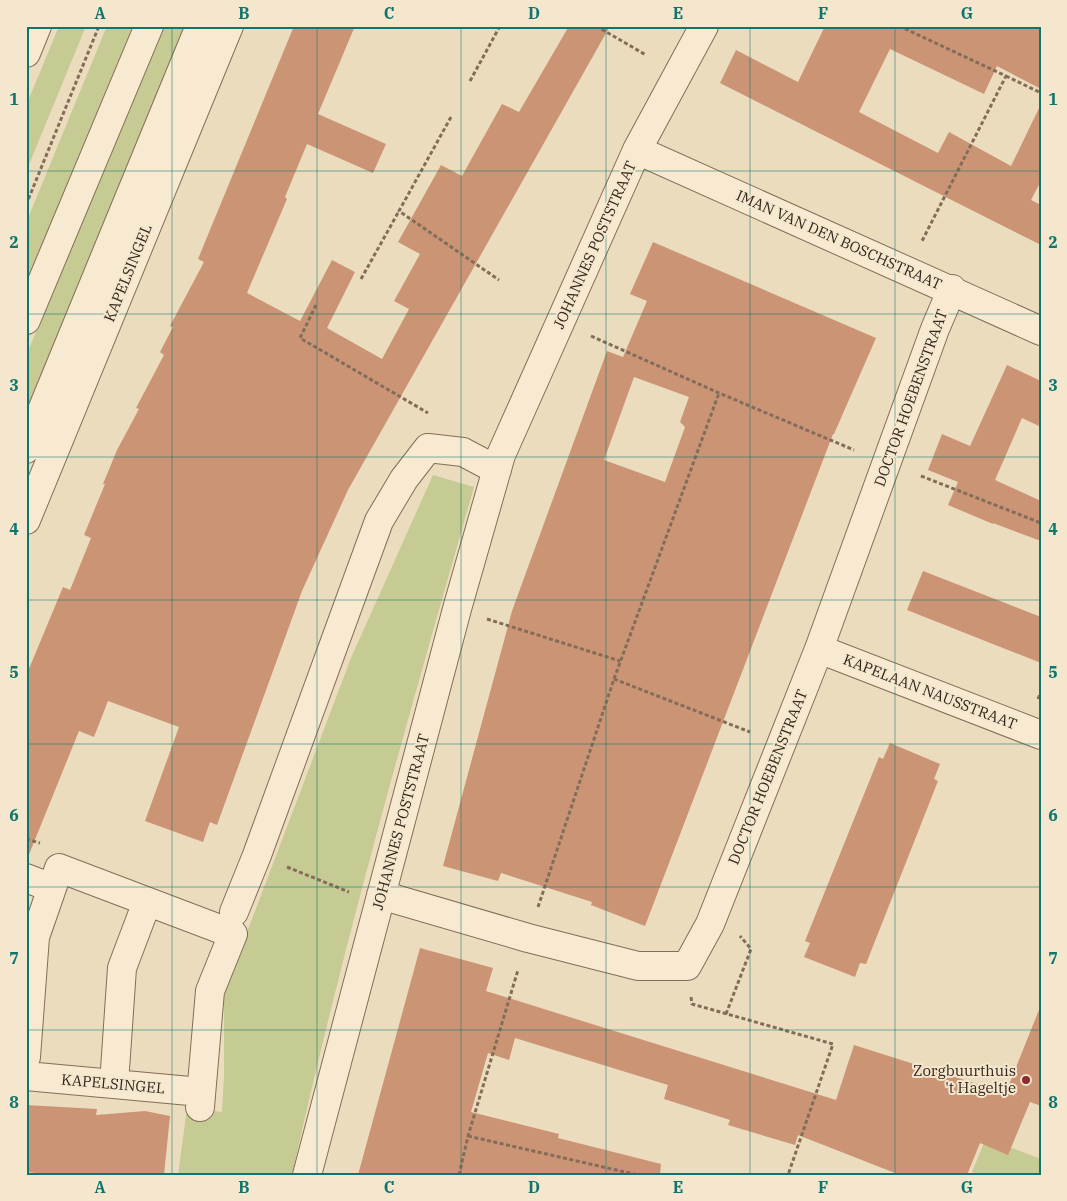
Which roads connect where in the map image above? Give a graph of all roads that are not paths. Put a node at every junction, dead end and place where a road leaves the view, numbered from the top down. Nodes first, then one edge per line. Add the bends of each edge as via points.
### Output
1 (38, 26) edge
2 (149, 26) edge
3 (200, 26) edge
4 (229, 26) edge
5 (704, 26) edge
6 (26, 53) edge
7 (637, 150) junction
8 (952, 290) junction
9 (26, 320) edge
10 (1041, 330) edge
11 (26, 449) edge
12 (497, 470) junction
13 (26, 520) edge
14 (819, 649) junction
15 (1041, 736) edge
16 (26, 878) edge
17 (52, 888) junction
18 (381, 900) junction
19 (147, 902) junction
20 (234, 912) dead end
21 (26, 1057) edge
22 (26, 1076) edge
23 (114, 1084) junction
24 (307, 1175) edge

1 - 6 street
2 - 9 street
3 - 11 street, KAPELSINGEL
4 - 13 street, KAPELSINGEL
5 - 7 street, JOHANNES POSTSTRAAT
7 - 8 street, IMAN VAN DEN BOSCHSTRAAT
7 - 12 street, JOHANNES POSTSTRAAT
8 - 10 street, IMAN VAN DEN BOSCHSTRAAT
8 - 14 street, DOCTOR HOEBENSTRAAT
12 - 18 street, JOHANNES POSTSTRAAT
12 - 20 street via 463,452 428,448 379,521
14 - 15 street, KAPELAAN NAUSSTRAAT
14 - 18 street, DOCTOR HOEBENSTRAAT via 710,924 687,966 638,966
16 - 17 street
17 - 19 street via 59,868
17 - 21 street via 35,937
18 - 24 street, JOHANNES POSTSTRAAT
19 - 23 street via 122,968
19 - 23 street, KAPELSINGEL via 233,934 210,990 200,1100
22 - 23 street, KAPELSINGEL

